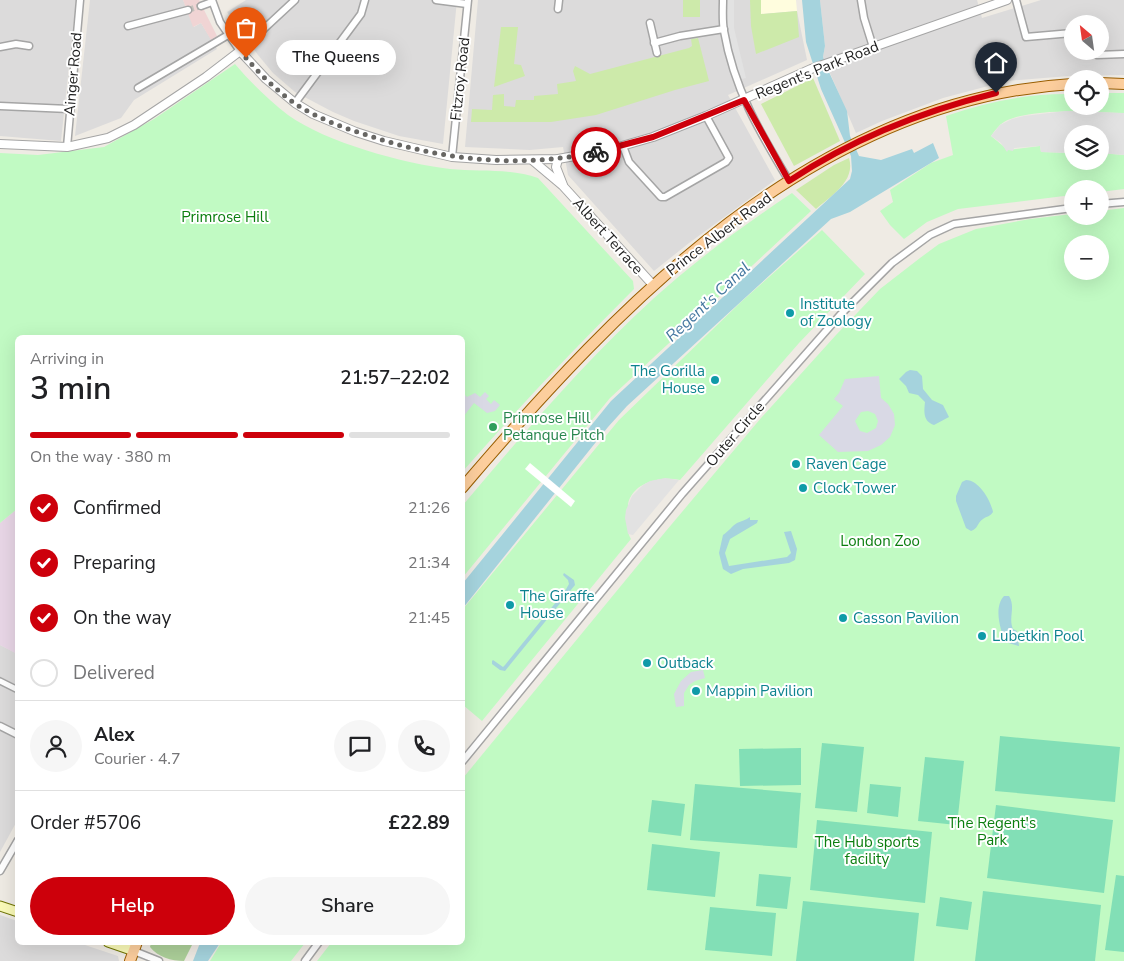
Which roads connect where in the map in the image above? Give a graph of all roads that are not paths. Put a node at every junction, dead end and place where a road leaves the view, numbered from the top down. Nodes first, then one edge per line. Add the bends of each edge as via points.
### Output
1 (80, 0) edge
2 (295, 0) edge
3 (365, 0) edge
4 (436, 0) edge
5 (559, 0) edge
6 (723, 0) edge
7 (861, 0) edge
8 (1007, 0) edge
9 (1016, 0) edge
10 (212, 1) edge
11 (467, 2) edge
12 (201, 6) tunnel mouth
13 (558, 9) dead end
14 (188, 10) tunnel mouth
15 (650, 23) dead end
16 (128, 26) dead end
17 (724, 29) junction
18 (1064, 33) edge
19 (228, 35) junction
20 (654, 43) junction
21 (30, 46) dead end
22 (0, 47) edge
23 (873, 47) junction
24 (240, 51) junction
25 (657, 53) dead end
26 (1124, 54) edge
27 (1109, 55) edge
28 (1109, 84) edge
29 (1124, 84) edge
30 (1064, 85) edge
31 (138, 88) dead end
32 (744, 100) junction
33 (295, 103) junction
34 (0, 106) edge
35 (69, 110) junction
36 (706, 116) junction
37 (0, 144) edge
38 (623, 146) junction
39 (67, 147) junction
40 (452, 157) junction
41 (558, 159) junction
42 (532, 160) junction
43 (789, 181) junction
44 (563, 186) junction
45 (1124, 202) edge
46 (1109, 203) edge
47 (1064, 209) edge
48 (653, 285) junction
49 (465, 485) edge
50 (0, 681) edge
51 (15, 688) edge
52 (0, 726) edge
53 (15, 734) edge
54 (465, 758) edge
55 (15, 845) edge
56 (0, 871) edge
57 (0, 906) edge
58 (15, 911) edge
59 (116, 945) edge
60 (317, 945) edge
61 (134, 952) edge
62 (157, 960) edge
63 (305, 961) edge

1 - 35 street, Ainger Road
2 - 24 street
3 - 33 street via 361,14
4 - 11 street
5 - 13 street
6 - 17 street
7 - 23 street
8 - 23 street, Regent's Park Road
9 - 18 street via 1026,37
10 - 12 street
10 - 19 street, Regent's Park Road
11 - 40 street, Fitzroy Road
14 - 16 street
15 - 20 street
17 - 20 street
17 - 32 street via 732,67
19 - 24 street, Regent's Park Road
19 - 31 street
20 - 25 street
21 - 22 street
23 - 32 street, Regent's Park Road
24 - 33 street, Regent's Park Road
24 - 39 street via 122,131 100,141
26 - 27 street
28 - 29 main road
30 - 43 main road, Prince Albert Road via 1016,90 958,103 898,124 850,146
32 - 36 street, Regent's Park Road
32 - 43 street
33 - 40 street, Regent's Park Road via 356,132
34 - 35 street
35 - 39 street, Ainger Road
36 - 38 street, Regent's Park Road
36 - 38 street via 729,158 665,197 629,162
37 - 39 street
38 - 41 street, Regent's Park Road
40 - 42 street, Regent's Park Road
41 - 42 street, Regent's Park Road
41 - 44 street, Albert Terrace via 557,170
42 - 44 street, Albert Terrace
43 - 48 main road, Prince Albert Road via 703,243
44 - 48 street, Albert Terrace
45 - 46 street
47 - 54 street, Outer Circle via 954,224 930,235 892,263 841,314 682,494
48 - 49 main road, Prince Albert Road via 529,411
50 - 51 street
52 - 53 street
55 - 56 street
57 - 58 main road
59 - 61 main road
60 - 63 street
61 - 62 street

